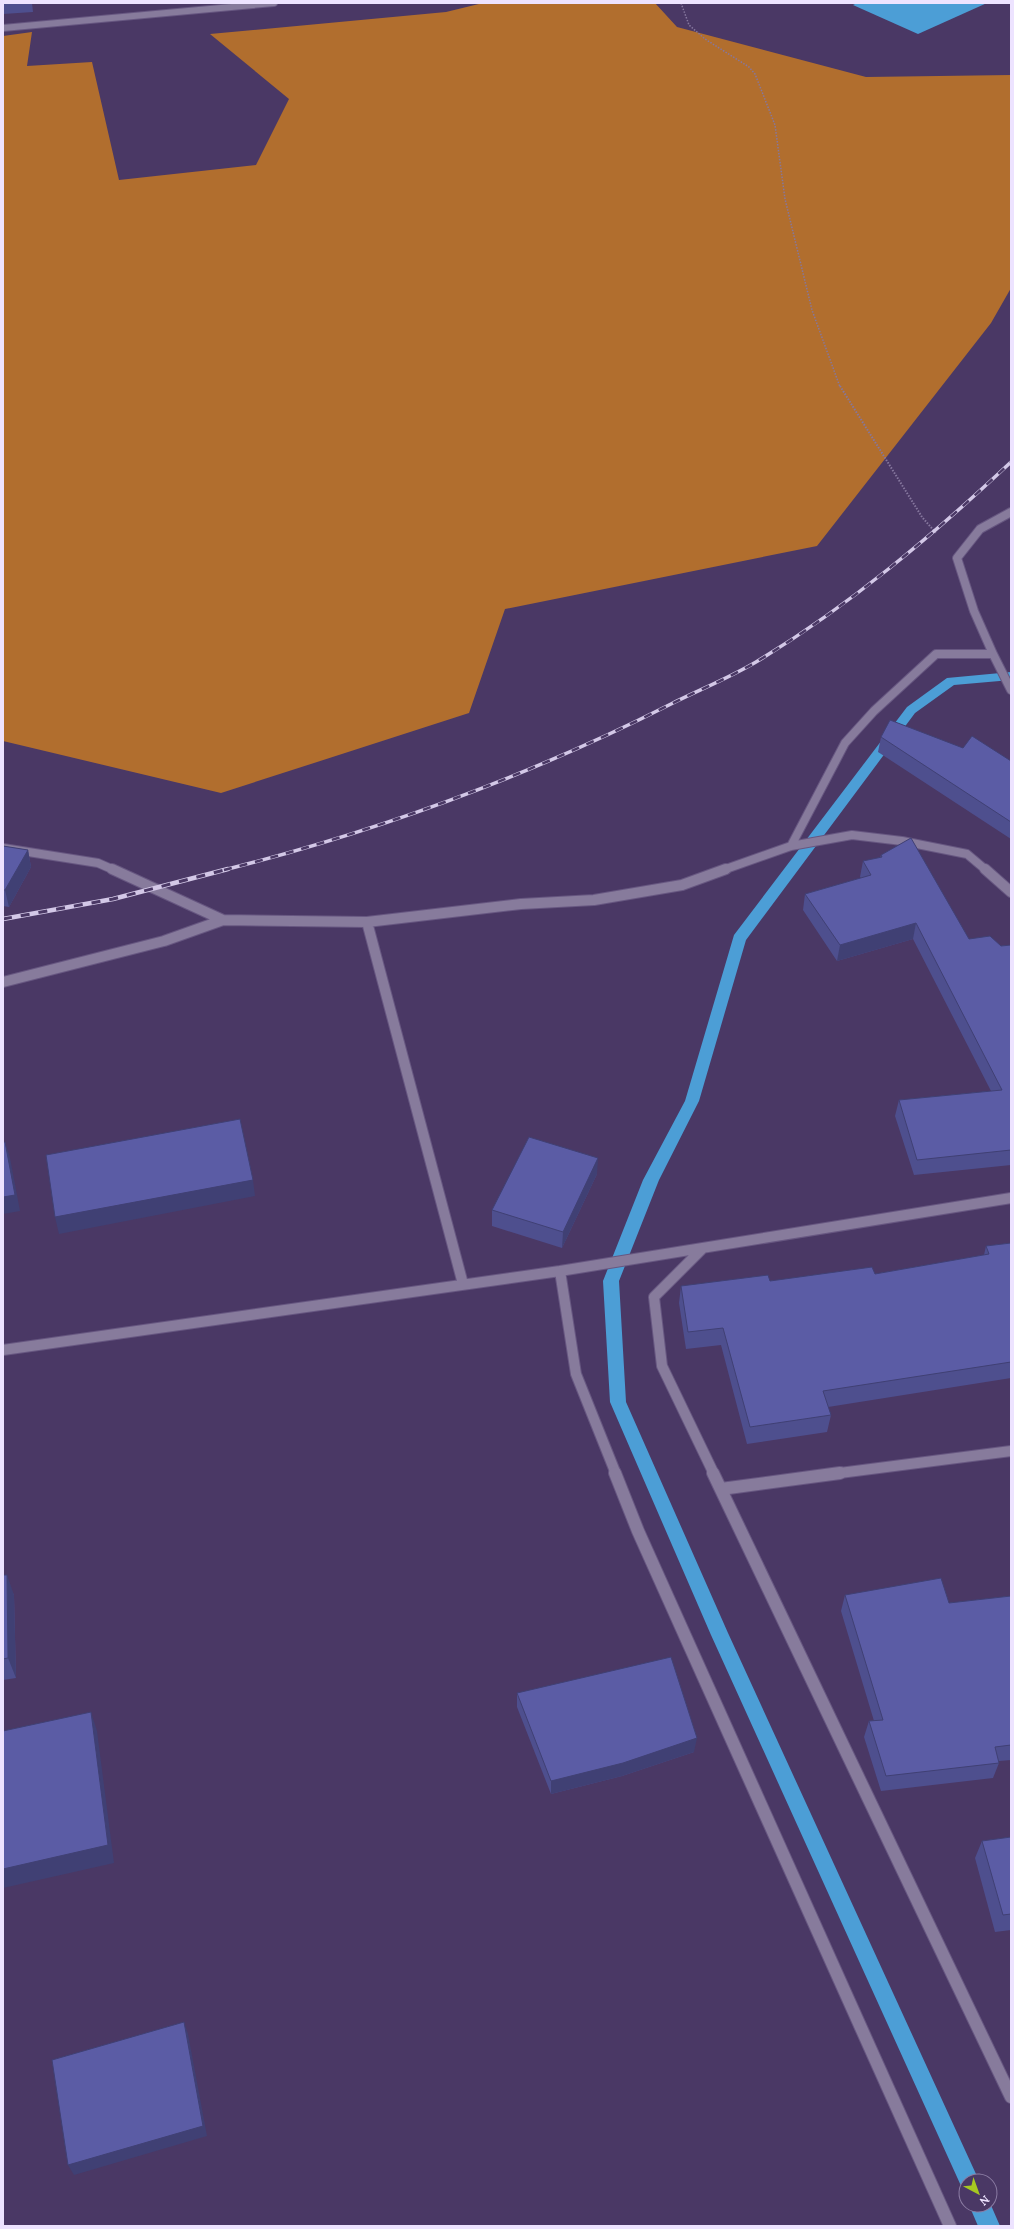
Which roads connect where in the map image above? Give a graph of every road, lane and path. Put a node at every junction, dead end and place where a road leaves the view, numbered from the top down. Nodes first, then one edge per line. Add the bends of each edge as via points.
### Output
1 (274, 3) edge
2 (681, 3) edge
3 (3, 28) edge
4 (1011, 512) edge
5 (957, 558) junction
6 (993, 654) junction
7 (1011, 690) edge
8 (791, 846) junction
9 (3, 848) edge
10 (1011, 892) edge
11 (223, 920) junction
12 (367, 922) junction
13 (3, 982) edge
14 (1011, 1198) edge
15 (703, 1248) junction
16 (560, 1270) junction
17 (463, 1284) junction
18 (3, 1350) edge
19 (1011, 1451) edge
20 (721, 1489) junction
21 (1011, 2097) edge
22 (950, 2226) edge

1 - 3 street
2 - 5 path via 689,25 705,39 749,67 755,74 775,125 785,199 812,310 839,385 922,517
4 - 5 street via 980,529
5 - 6 street via 974,611
6 - 7 street
6 - 8 street via 936,654 874,710 845,743
8 - 10 street via 852,835 945,849 967,854
8 - 12 street via 682,884 594,900 521,904
9 - 11 street via 98,863
11 - 12 street
11 - 13 street via 164,941
12 - 17 street
14 - 15 street
15 - 16 street
15 - 20 street via 654,1297 662,1366
16 - 17 street
16 - 22 street via 576,1374 638,1532
17 - 18 street
19 - 20 street
20 - 21 street

